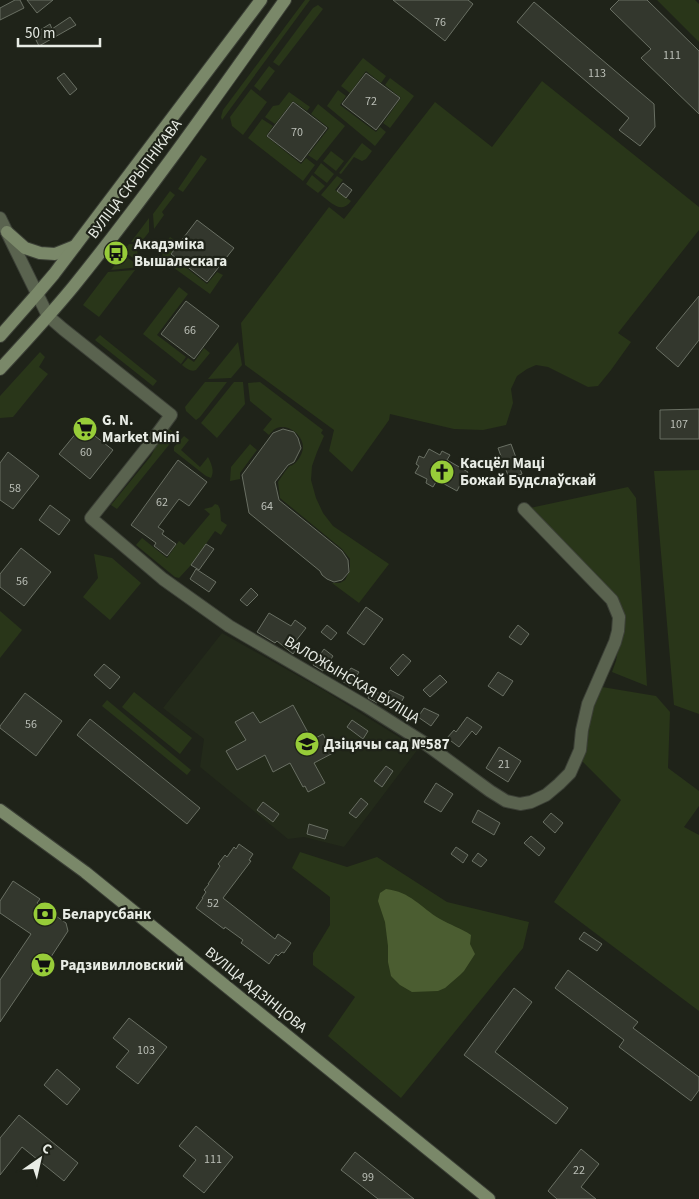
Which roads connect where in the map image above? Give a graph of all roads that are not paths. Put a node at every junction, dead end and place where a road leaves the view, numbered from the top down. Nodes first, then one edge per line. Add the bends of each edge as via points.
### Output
1 (261, 0) edge
2 (285, 0) edge
3 (0, 218) edge
4 (7, 232) junction
5 (75, 246) junction
6 (37, 294) junction
7 (48, 316) junction
8 (0, 336) edge
9 (0, 369) edge
10 (524, 509) dead end
11 (0, 810) edge
12 (489, 1199) edge

1 - 5 main road, ВУЛІЦА СКРЫПНІКАВА
2 - 7 main road, ВУЛІЦА СКРЫПНІКАВА via 202,118
3 - 4 street
4 - 5 main road via 25,248 40,254 55,254
4 - 6 street
5 - 6 main road, ВУЛІЦА СКРЫПНІКАВА
6 - 7 street
6 - 8 main road, ВУЛІЦА СКРЫПНІКАВА
7 - 9 main road, ВУЛІЦА СКРЫПНІКАВА
7 - 10 street, ВАЛОЖЫНСКАЯ ВУЛІЦА via 170,415 91,518 163,579 229,626 423,742 506,801 520,804 546,794 570,773 580,750 588,704 615,642 619,617 612,600
11 - 12 main road, ВУЛІЦА АДЗІНЦОВА via 85,872

